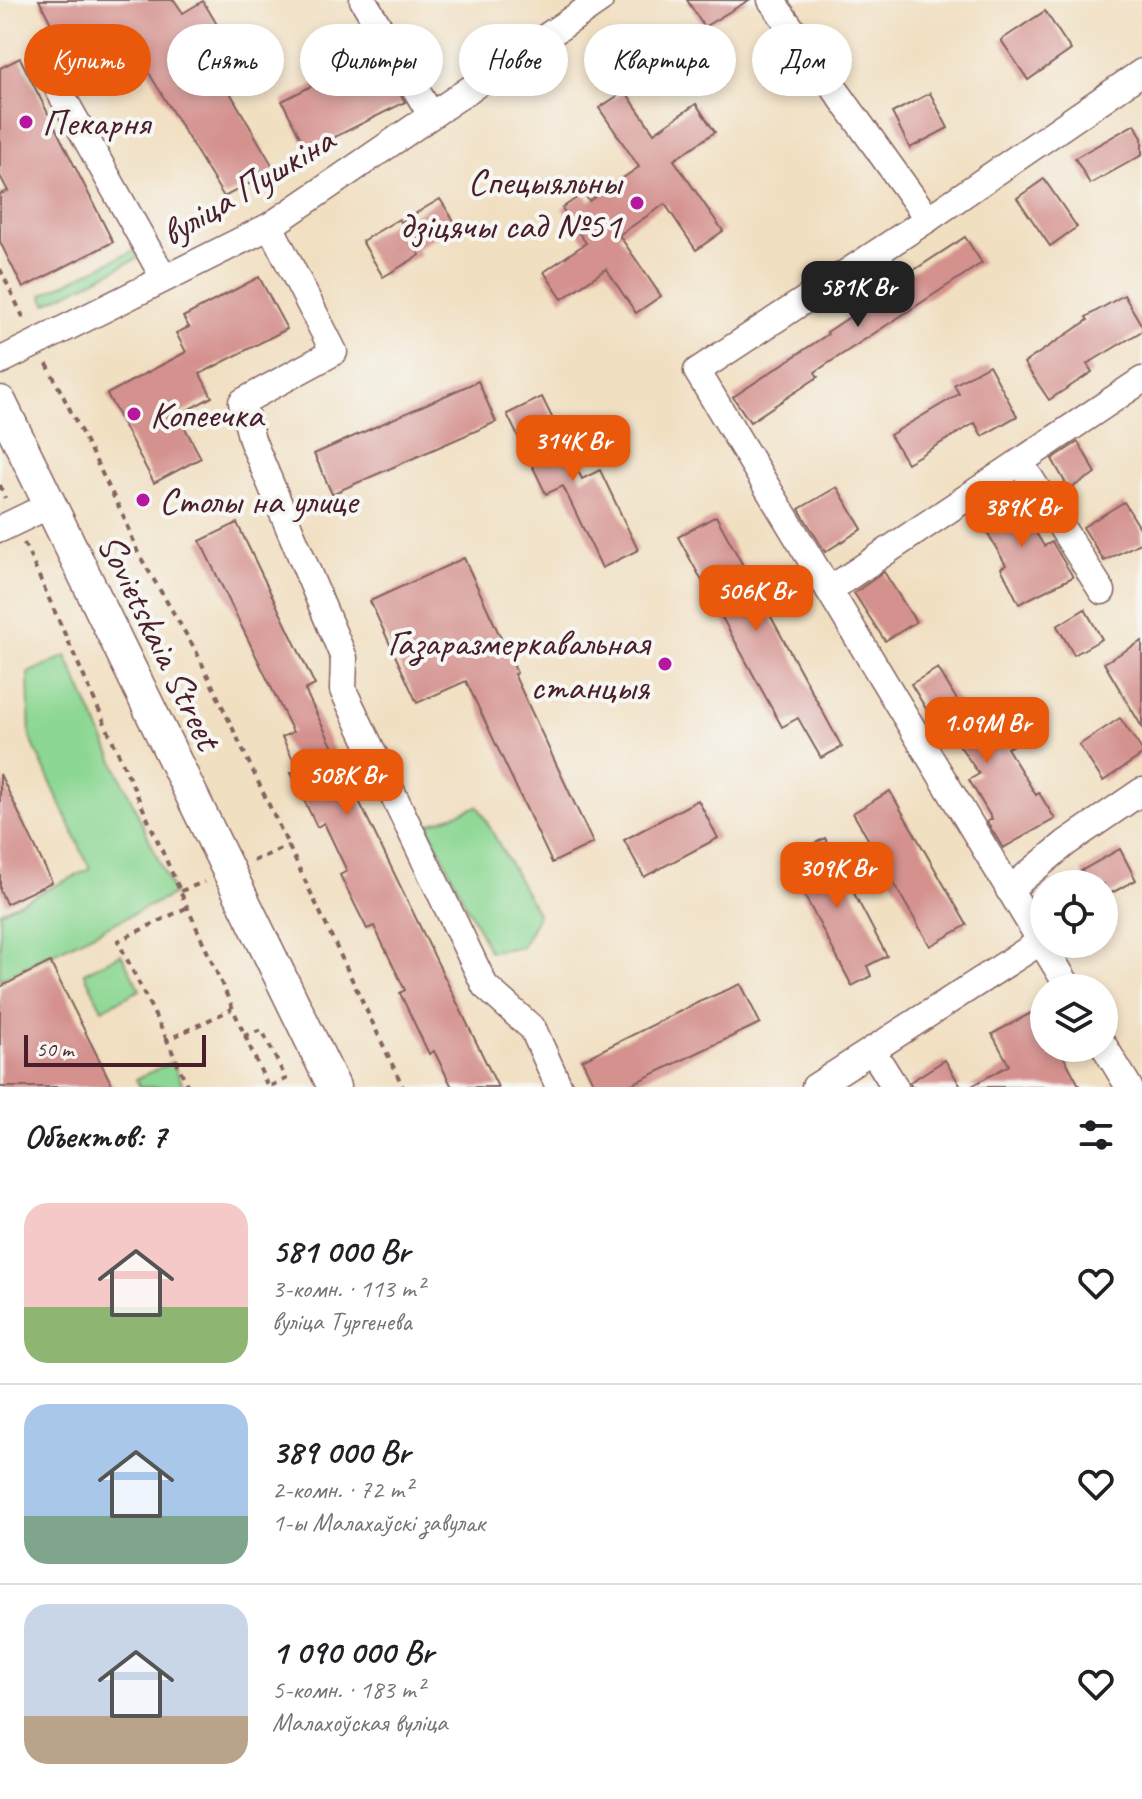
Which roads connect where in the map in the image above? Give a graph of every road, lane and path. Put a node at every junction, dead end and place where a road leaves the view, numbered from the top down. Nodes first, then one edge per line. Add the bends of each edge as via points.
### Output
1 (363, 0) edge
2 (600, 0) edge
3 (771, 0) edge
4 (1142, 72) edge
5 (62, 96) edge
6 (431, 115) junction
7 (928, 219) junction
8 (270, 226) junction
9 (0, 269) edge
10 (164, 278) junction
11 (36, 344) junction
12 (0, 361) edge
13 (1142, 380) edge
14 (0, 402) edge
15 (1020, 462) junction
16 (0, 485) edge
17 (50, 505) junction
18 (8, 525) edge
19 (829, 590) junction
20 (1102, 591) dead end
21 (1142, 791) edge
22 (1009, 890) junction
23 (188, 907) junction
24 (1030, 925) edge
25 (1030, 948) edge
26 (232, 1009) junction
27 (244, 1036) junction
28 (167, 1040) junction
29 (872, 1050) junction
30 (1114, 1062) edge
31 (188, 1087) edge
32 (334, 1087) edge
33 (403, 1087) edge
34 (559, 1087) edge
35 (815, 1087) edge
36 (895, 1087) edge
37 (1129, 1087) edge

1 - 6 street
2 - 6 street, вуліца Пушкіна
3 - 7 street
4 - 7 street
5 - 10 street
6 - 8 street, вуліца Пушкіна
7 - 19 street via 697,371
8 - 10 street, вуліца Пушкіна
8 - 34 street via 334,352 242,402 252,440 344,658 343,690 485,986 533,1029
9 - 11 path
10 - 11 street, вуліца Пушкіна
11 - 12 street, вуліца Пушкіна
11 - 33 path via 138,553 196,651
13 - 15 street
14 - 17 main road, Sovietskaia Street
15 - 19 street
15 - 20 street
16 - 18 path
17 - 18 street
17 - 32 main road, Sovietskaia Street
18 - 23 path
19 - 22 street
21 - 22 street
22 - 24 street
23 - 26 path
23 - 28 path via 118,941
25 - 29 street
26 - 27 path
26 - 28 path
27 - 27 path via 268,1087 286,1079 262,1030
28 - 31 path
29 - 35 street
29 - 36 street
30 - 37 street

